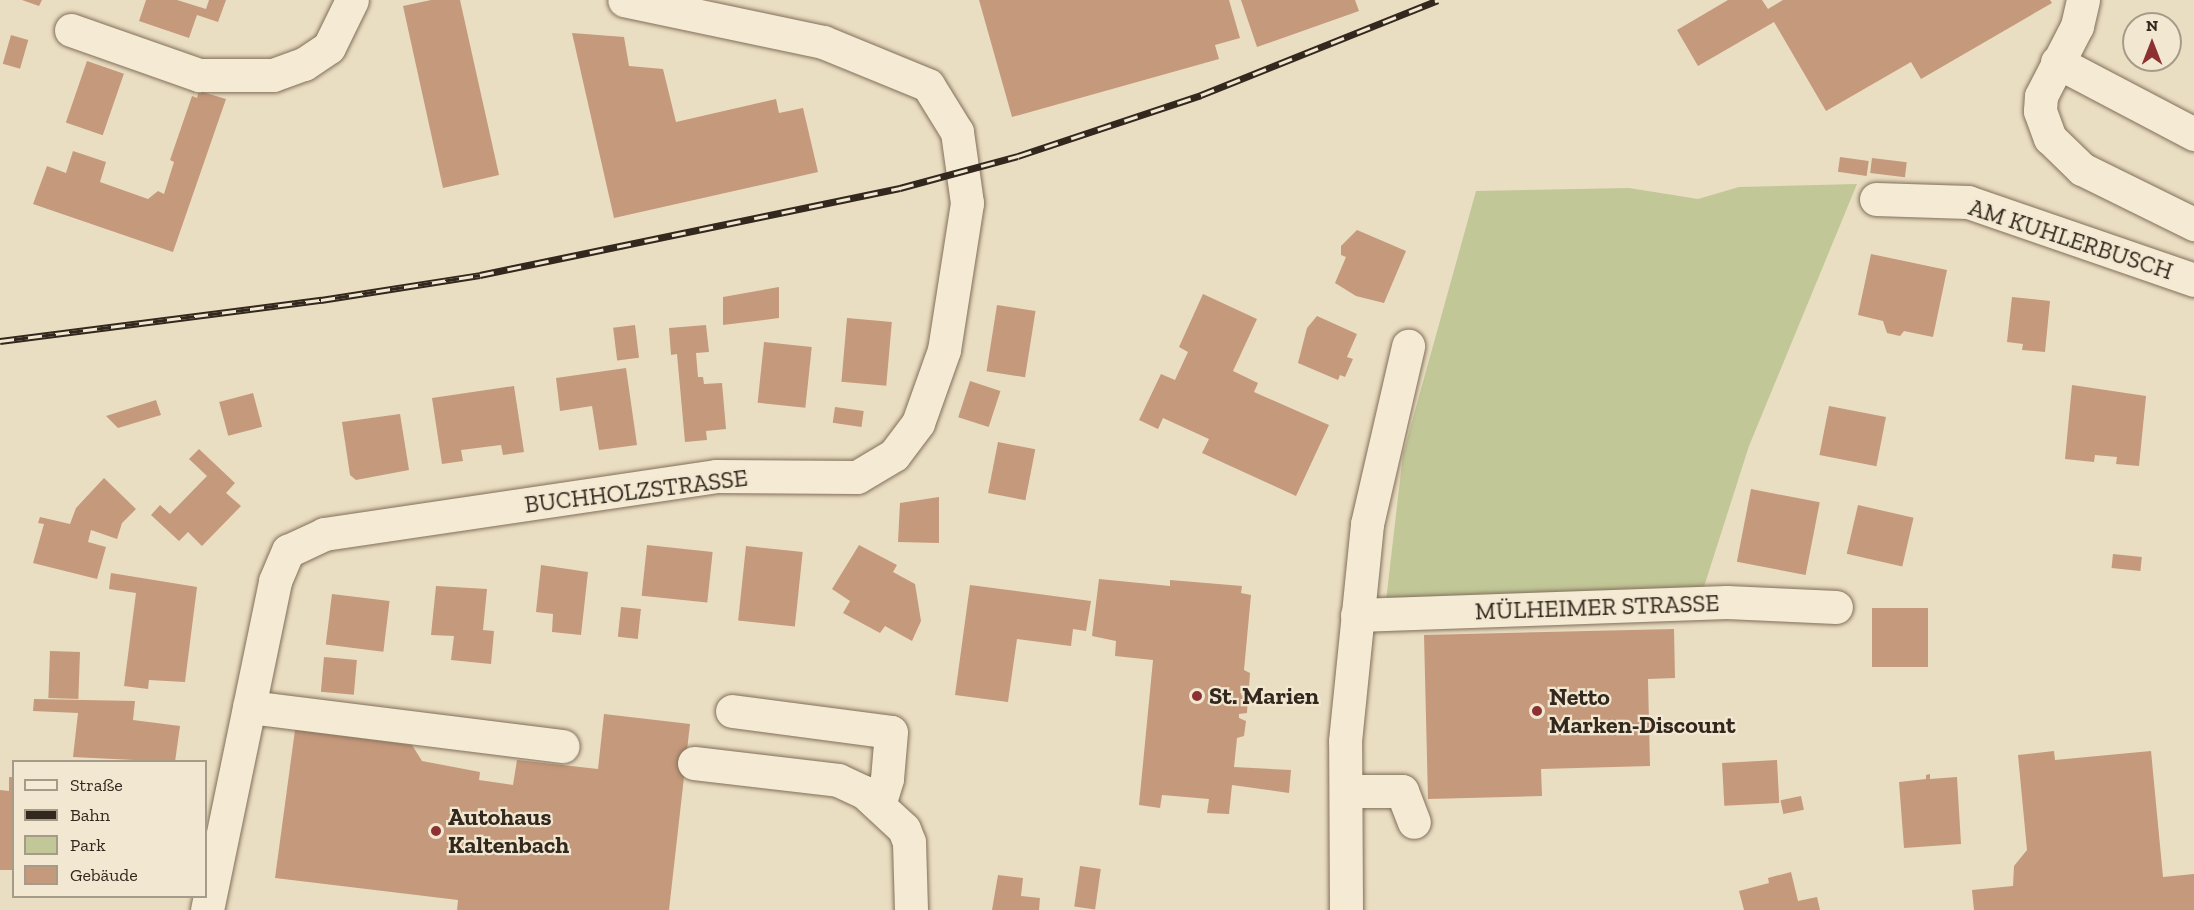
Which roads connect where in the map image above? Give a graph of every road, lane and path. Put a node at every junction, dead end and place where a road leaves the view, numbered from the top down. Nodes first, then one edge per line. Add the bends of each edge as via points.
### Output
1 (352, 0) edge
2 (624, 0) edge
3 (2083, 0) edge
4 (71, 30) dead end
5 (2057, 62) junction
6 (2194, 134) edge
7 (1876, 199) dead end
8 (2194, 225) edge
9 (2194, 280) edge
10 (1408, 346) dead end
11 (1836, 607) dead end
12 (1358, 615) junction
13 (249, 707) junction
14 (732, 711) dead end
15 (563, 747) dead end
16 (694, 763) dead end
17 (1346, 791) junction
18 (879, 805) junction
19 (1413, 822) dead end
20 (207, 910) edge
21 (911, 910) edge
22 (1346, 910) edge

1 - 4 street via 329,47 304,64 273,75 199,75
2 - 13 street, BUCHHOLZSTRASSE via 823,42 928,85 957,132 967,203 944,350 918,423 894,455 857,477 716,476 324,534 288,551 275,581
3 - 5 street via 2077,26
5 - 6 street
5 - 8 street via 2041,96 2040,111 2050,138 2090,174
7 - 9 street, AM KUHLERBUSCH via 1968,202
10 - 12 street via 1366,524
11 - 12 street, MÜLHEIMER STRASSE via 1727,602
12 - 17 street via 1345,741
13 - 15 street
13 - 20 street, BUCHHOLZSTRASSE
14 - 18 street via 891,732 887,779
16 - 18 street via 838,780 864,792
17 - 19 street via 1402,790
17 - 22 street
18 - 21 street via 904,829 909,842

